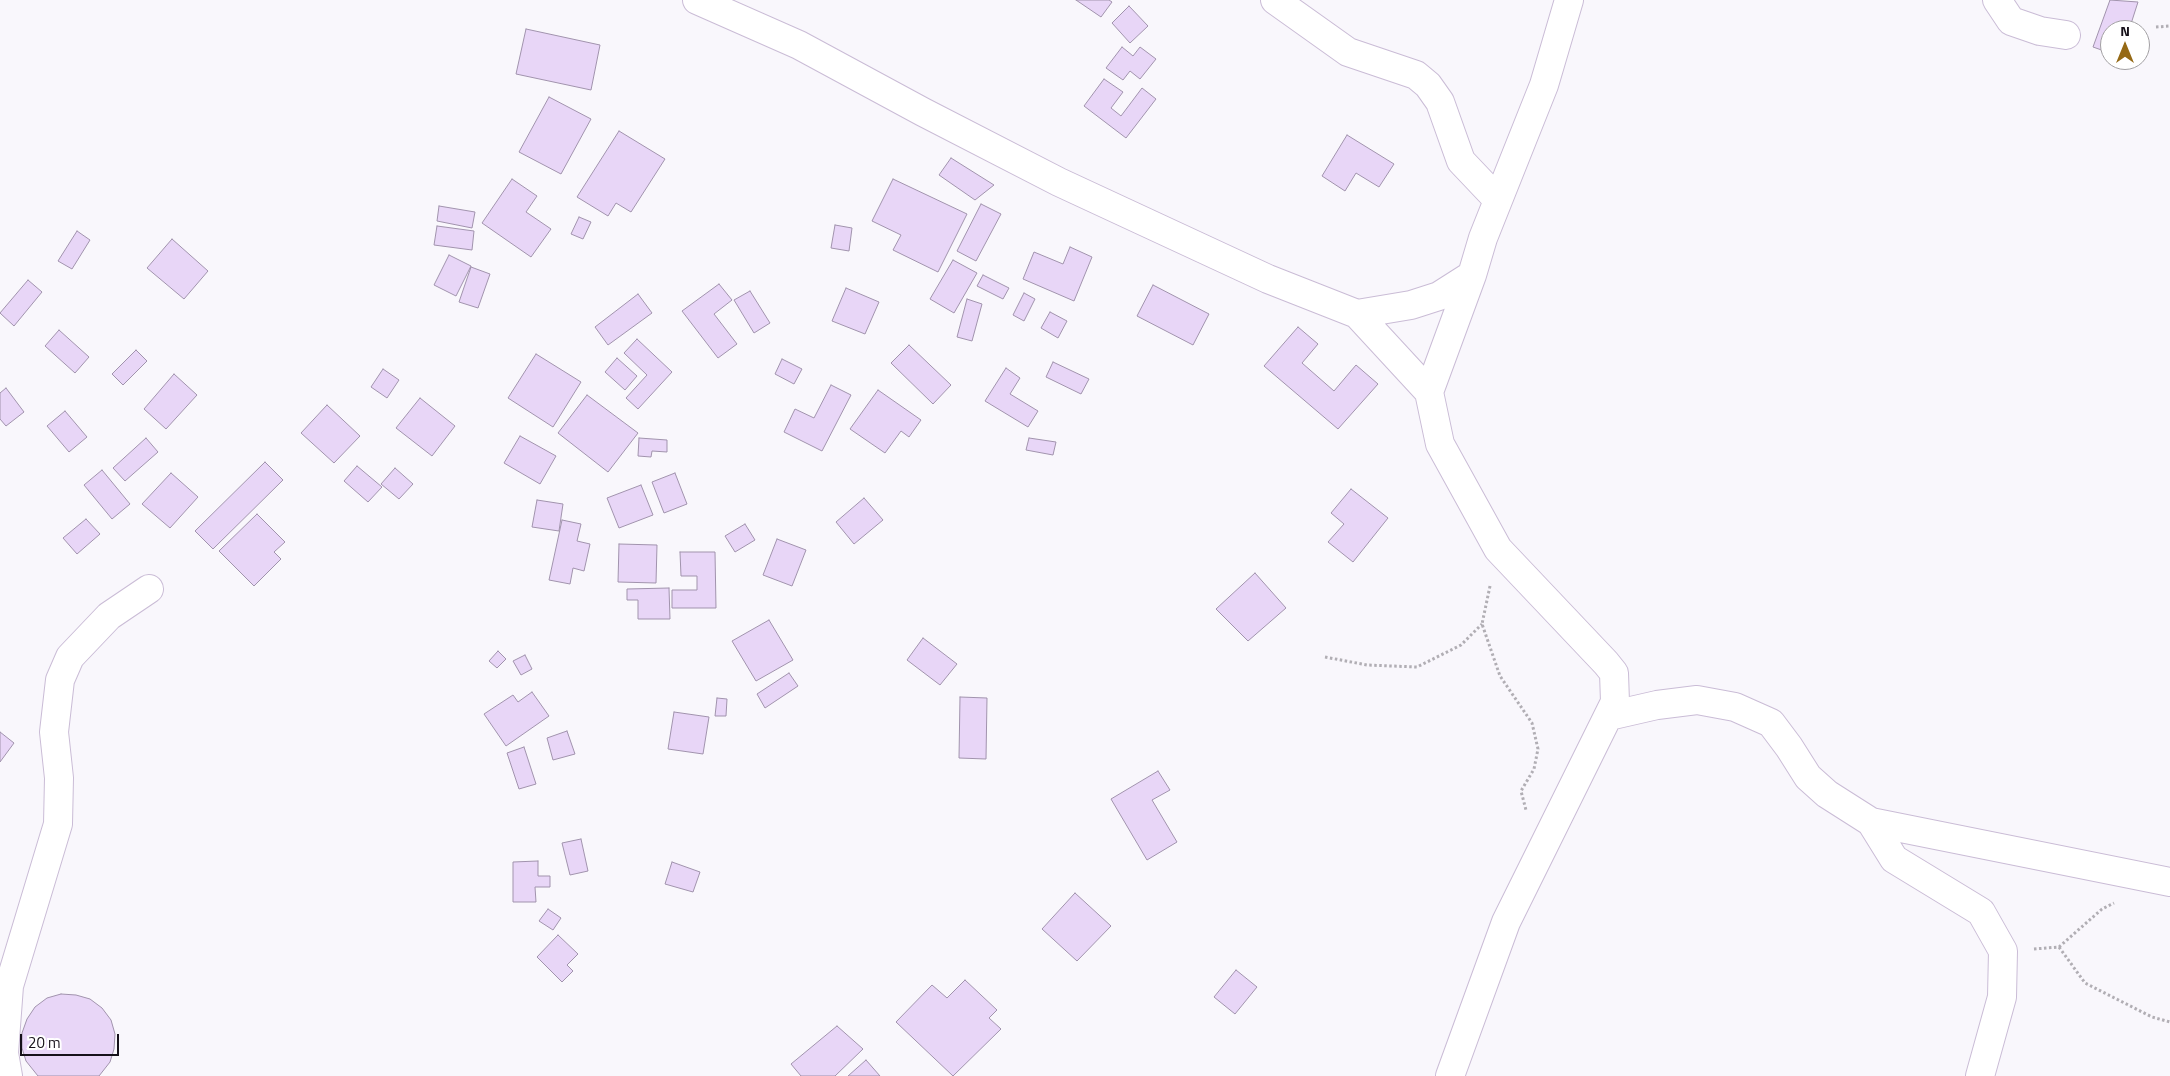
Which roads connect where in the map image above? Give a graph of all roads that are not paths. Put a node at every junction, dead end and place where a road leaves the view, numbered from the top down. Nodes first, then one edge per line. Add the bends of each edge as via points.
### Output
1 (697, 0) edge
2 (1275, 0) edge
3 (1569, 0) edge
4 (1997, 0) edge
5 (2066, 35) dead end
6 (1498, 200) junction
7 (1472, 275) junction
8 (1357, 314) junction
9 (1429, 392) junction
10 (148, 589) dead end
11 (1609, 716) junction
12 (1871, 822) junction
13 (2163, 881) edge
14 (5, 985) edge
15 (8, 1076) edge
16 (1450, 1076) edge
17 (1980, 1076) edge

1 - 8 street via 799,45 1059,182 1268,279
2 - 6 street via 1348,52 1416,75 1428,85 1440,102 1461,161
3 - 6 street via 1544,85
4 - 5 street via 2011,21 2040,31
6 - 7 street
7 - 8 street via 1439,296
7 - 9 street
8 - 9 street
9 - 11 street via 1440,444 1498,549 1614,673 1615,702
10 - 14 street via 109,616 70,657 60,680 54,732 60,778 58,824
11 - 12 street via 1696,700 1735,707 1771,723 1808,777 1827,794
11 - 16 street via 1506,922
12 - 13 street
12 - 17 street via 1894,859 1981,912 2003,952 2002,997
14 - 15 street via 4,1053

